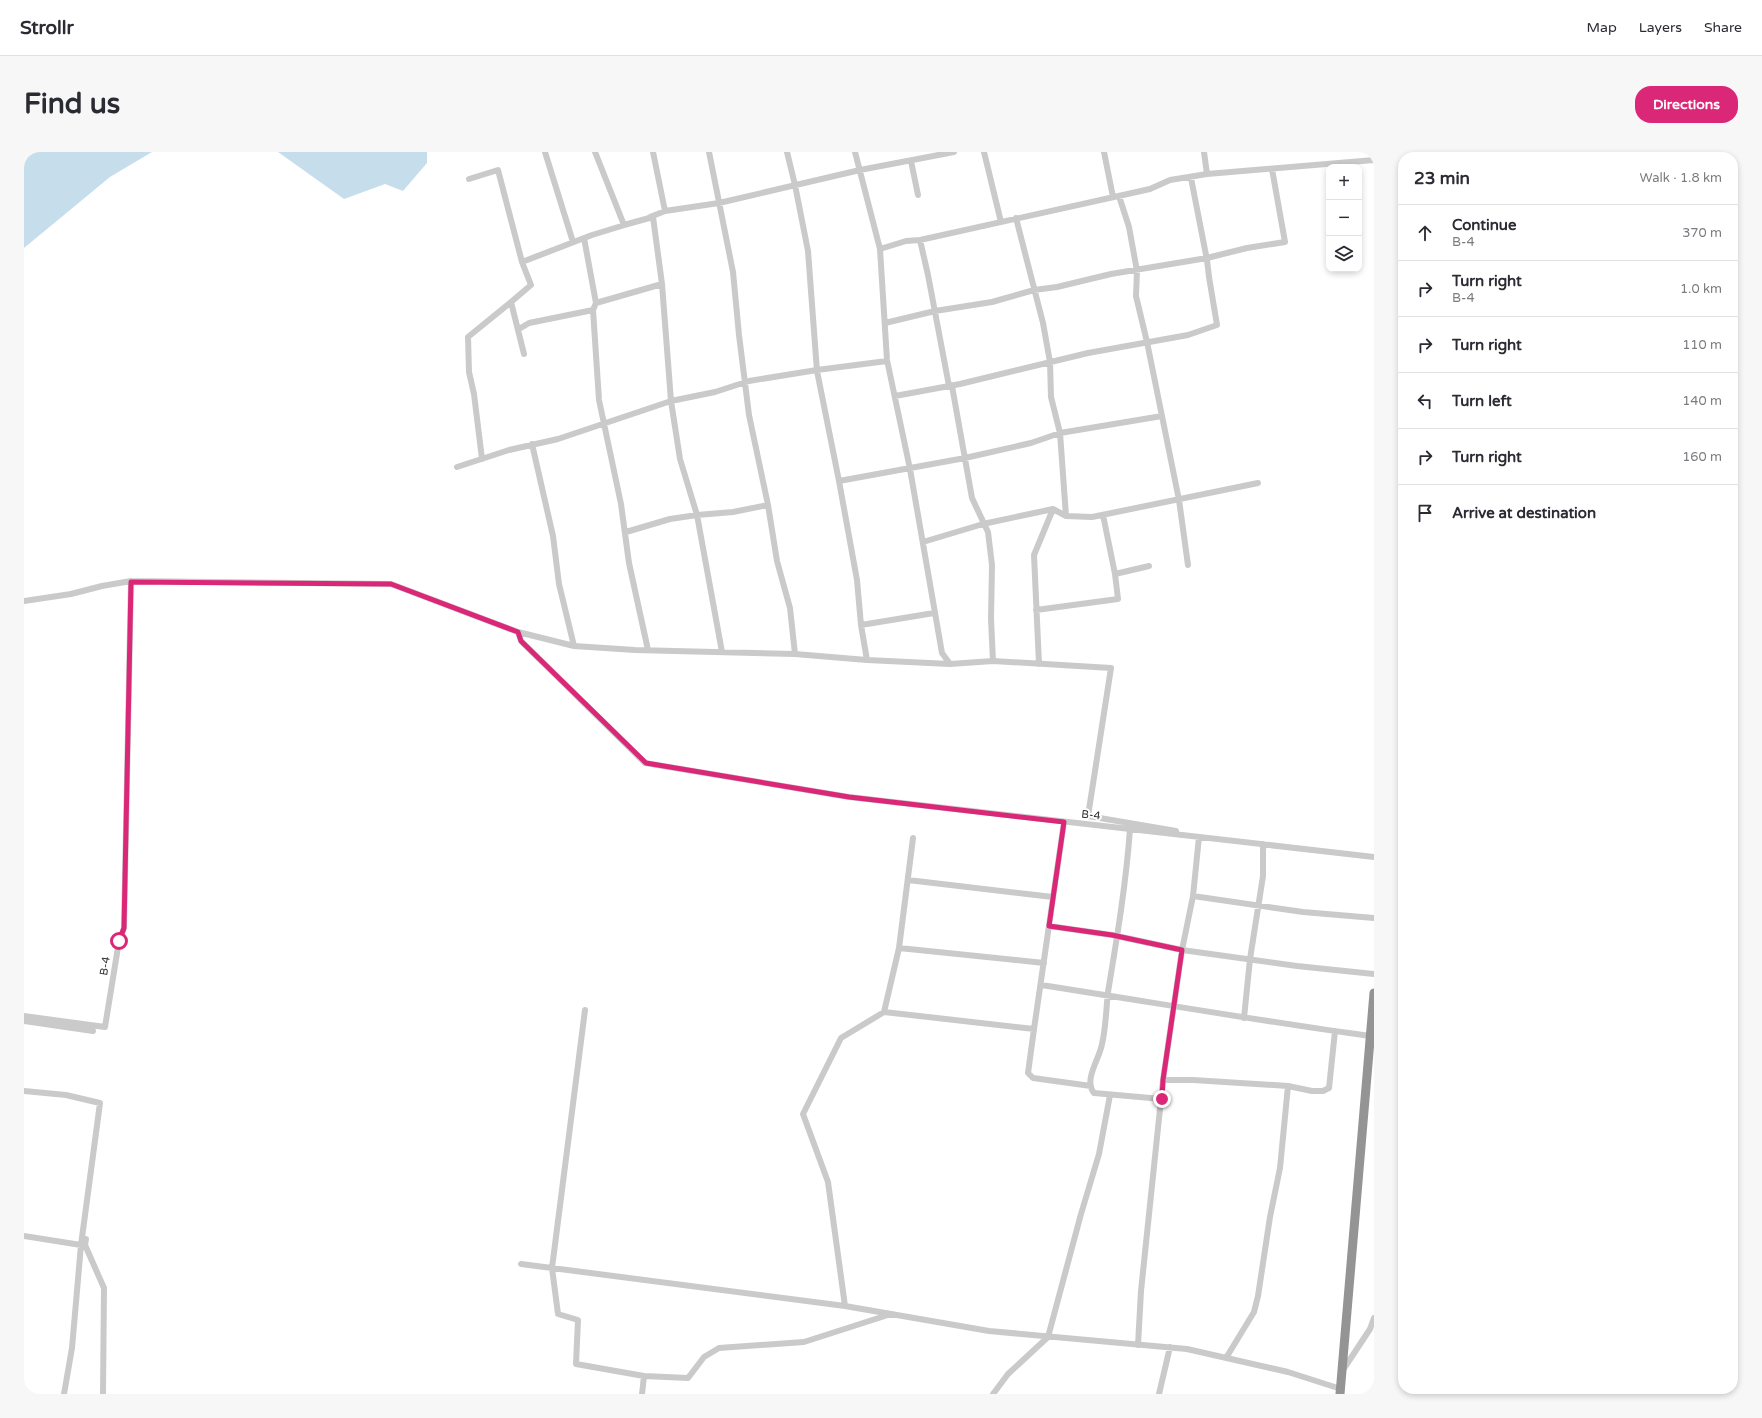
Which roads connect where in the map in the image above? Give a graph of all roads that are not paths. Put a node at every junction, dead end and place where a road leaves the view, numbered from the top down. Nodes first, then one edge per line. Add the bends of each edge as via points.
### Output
1 (544, 152) edge
2 (595, 152) edge
3 (653, 152) edge
4 (709, 152) edge
5 (787, 152) edge
6 (855, 152) edge
7 (954, 152) edge
8 (984, 152) edge
9 (1104, 152) edge
10 (1204, 152) edge
11 (1374, 160) edge
12 (911, 161) junction
13 (1272, 169) junction
14 (860, 170) junction
15 (1207, 174) junction
16 (469, 178) dead end
17 (1191, 178) junction
18 (796, 185) junction
19 (918, 194) dead end
20 (1116, 196) junction
21 (719, 203) junction
22 (665, 211) junction
23 (1016, 218) junction
24 (1001, 222) junction
25 (624, 225) junction
26 (584, 238) junction
27 (920, 240) junction
28 (572, 242) junction
29 (880, 249) junction
30 (1207, 258) junction
31 (522, 262) junction
32 (1137, 271) junction
33 (662, 284) junction
34 (1034, 290) junction
35 (511, 302) junction
36 (596, 303) junction
37 (593, 310) junction
38 (935, 311) junction
39 (886, 324) junction
40 (519, 329) junction
41 (1147, 342) junction
42 (524, 354) dead end
43 (887, 361) junction
44 (1050, 362) junction
45 (817, 370) junction
46 (744, 383) junction
47 (951, 386) junction
48 (895, 396) junction
49 (671, 401) junction
50 (1162, 416) junction
51 (604, 424) junction
52 (1060, 433) junction
53 (532, 444) junction
54 (965, 458) junction
55 (482, 459) junction
56 (457, 467) dead end
57 (910, 468) junction
58 (839, 481) junction
59 (1258, 483) dead end
60 (1179, 500) junction
61 (768, 505) junction
62 (1053, 510) junction
63 (697, 515) junction
64 (1102, 515) junction
65 (1066, 516) junction
66 (983, 524) junction
67 (626, 532) junction
68 (923, 542) junction
69 (1188, 565) dead end
70 (1150, 566) dead end
71 (1115, 574) junction
72 (131, 582) junction
73 (24, 601) edge
74 (1036, 610) junction
75 (934, 613) junction
76 (861, 625) junction
77 (518, 632) junction
78 (574, 646) junction
79 (648, 650) junction
80 (722, 652) junction
81 (795, 654) junction
82 (868, 660) junction
83 (993, 661) junction
84 (950, 664) junction
85 (1040, 664) junction
86 (1064, 822) junction
87 (1130, 829) junction
88 (1199, 837) junction
89 (913, 838) dead end
90 (1260, 844) junction
91 (1374, 857) edge
92 (908, 880) junction
93 (1193, 896) junction
94 (1053, 897) junction
95 (1258, 906) junction
96 (1374, 918) edge
97 (1049, 926) junction
98 (1117, 936) junction
99 (898, 948) junction
100 (1182, 950) junction
101 (1250, 959) junction
102 (1044, 963) junction
103 (1374, 974) edge
104 (1041, 985) junction
105 (1374, 993) edge
106 (1108, 996) junction
107 (1175, 1005) junction
108 (585, 1010) dead end
109 (884, 1012) junction
110 (24, 1016) edge
111 (1244, 1018) junction
112 (24, 1021) edge
113 (1034, 1029) junction
114 (93, 1031) dead end
115 (1335, 1031) junction
116 (1370, 1036) junction
117 (1163, 1080) junction
118 (1091, 1086) junction
119 (1288, 1086) junction
120 (24, 1090) edge
121 (1110, 1095) junction
122 (1162, 1099) junction
123 (90, 1185) junction
124 (24, 1236) edge
125 (81, 1245) junction
126 (521, 1264) dead end
127 (552, 1268) junction
128 (845, 1306) junction
129 (893, 1313) junction
130 (1374, 1318) edge
131 (1048, 1337) junction
132 (1138, 1345) junction
133 (1170, 1348) junction
134 (1226, 1358) junction
135 (1343, 1370) junction
136 (644, 1376) junction
137 (1341, 1391) edge
138 (64, 1394) edge
139 (103, 1394) edge
140 (642, 1394) edge
141 (992, 1394) edge
142 (1159, 1394) edge

1 - 28 street
2 - 25 street
3 - 22 street
4 - 21 street
5 - 18 street
6 - 14 street
7 - 12 street
8 - 24 street
9 - 20 street
10 - 15 street
11 - 13 street
12 - 14 street
12 - 19 street
13 - 15 street
13 - 30 street via 1285,242
14 - 18 street
14 - 29 street
15 - 17 street
16 - 31 street via 498,170
17 - 20 street via 1170,180 1150,189
17 - 30 street
18 - 21 street
18 - 45 street via 808,251
20 - 23 street
20 - 32 street via 1129,227
21 - 22 street
21 - 46 street via 733,272
22 - 25 street
23 - 24 street
23 - 34 street
24 - 27 street
25 - 26 street
25 - 33 street via 653,217
26 - 28 street
26 - 36 street
27 - 29 street via 906,241
27 - 38 street
28 - 31 street
29 - 39 street
30 - 32 street
30 - 41 street via 1217,325 1188,335
31 - 35 street via 531,285
32 - 34 street
32 - 41 street via 1136,296
33 - 36 street
33 - 49 street
34 - 38 street via 992,302
34 - 44 street
35 - 40 street
35 - 55 street via 468,337 469,372
36 - 37 street
37 - 40 street via 529,323
37 - 51 street via 599,400
38 - 39 street
38 - 47 street
39 - 43 street
40 - 42 street
41 - 44 street
41 - 50 street
43 - 45 street
43 - 48 street
44 - 47 street
44 - 52 street via 1051,397
45 - 46 street
45 - 58 street
46 - 49 street
46 - 61 street
47 - 48 street
47 - 54 street
48 - 57 street
49 - 51 street
49 - 63 street via 680,459
50 - 52 street
50 - 60 street
51 - 53 street via 558,439
51 - 67 street
52 - 54 street via 1030,443
52 - 65 street
53 - 55 street
53 - 78 street via 553,536 559,584
54 - 57 street
54 - 66 street via 972,498
55 - 56 street
57 - 58 street
57 - 68 street
58 - 76 street via 857,580
59 - 60 street
60 - 64 street
60 - 69 street
61 - 63 street via 733,512
61 - 81 street via 777,561 790,608
62 - 65 street
62 - 66 street
62 - 74 street via 1034,555
63 - 67 street via 670,519
63 - 80 street
64 - 65 street
64 - 71 street
66 - 68 street
66 - 83 street via 988,532 992,565
67 - 79 street via 629,563
68 - 75 street
70 - 71 street
71 - 74 street via 1118,599
72 - 73 street
72 - 77 street via 391,584
72 - 110 street, B-4 via 124,928 119,941 105,1027
74 - 85 street
75 - 76 street
75 - 84 street via 942,653
76 - 82 street
77 - 78 street
77 - 86 street, B-4 via 521,641 646,763 849,797
78 - 79 street
79 - 80 street
80 - 81 street
81 - 82 street
82 - 84 street
83 - 84 street
83 - 85 street
85 - 90 street via 1111,668 1088,816
86 - 87 street, B-4
86 - 94 street
87 - 88 street, B-4
87 - 98 street
88 - 90 street, B-4
88 - 93 street
89 - 92 street
90 - 91 street, B-4
90 - 95 street via 1263,876
92 - 94 street
92 - 99 street
93 - 95 street
93 - 100 street
94 - 97 street
95 - 96 street
95 - 101 street
97 - 98 street
97 - 102 street
98 - 100 street
98 - 106 street
99 - 102 street
99 - 109 street
100 - 101 street
100 - 107 street
101 - 103 street
101 - 111 street
102 - 104 street
104 - 106 street
104 - 113 street
105 - 116 highway
106 - 107 street
106 - 118 street via 1102,1045
107 - 111 street
107 - 117 street
108 - 127 street
109 - 113 street
109 - 128 street via 841,1038 803,1114 828,1182
111 - 115 street
112 - 114 street
113 - 118 street via 1028,1073 1033,1078
115 - 116 street
115 - 119 street via 1329,1088 1312,1091
116 - 135 highway
117 - 119 street
117 - 122 street
118 - 121 street via 1094,1093
119 - 134 street via 1280,1168 1258,1296 1254,1312
120 - 123 street via 66,1095 100,1103
121 - 122 street
121 - 131 street via 1099,1154
122 - 132 street via 1141,1291
123 - 125 street
123 - 139 street via 85,1245 104,1288
124 - 125 street
125 - 138 street via 72,1348
126 - 127 street
127 - 128 street
127 - 136 street via 558,1314 578,1320 576,1364
128 - 129 street
129 - 131 street via 989,1331
129 - 136 street via 804,1342 719,1348 704,1357 688,1378
130 - 135 street via 1370,1329
131 - 132 street
131 - 141 street via 1008,1374
132 - 133 street
133 - 134 street via 1187,1349
133 - 142 street
134 - 137 street via 1288,1372
135 - 137 highway
136 - 140 street

